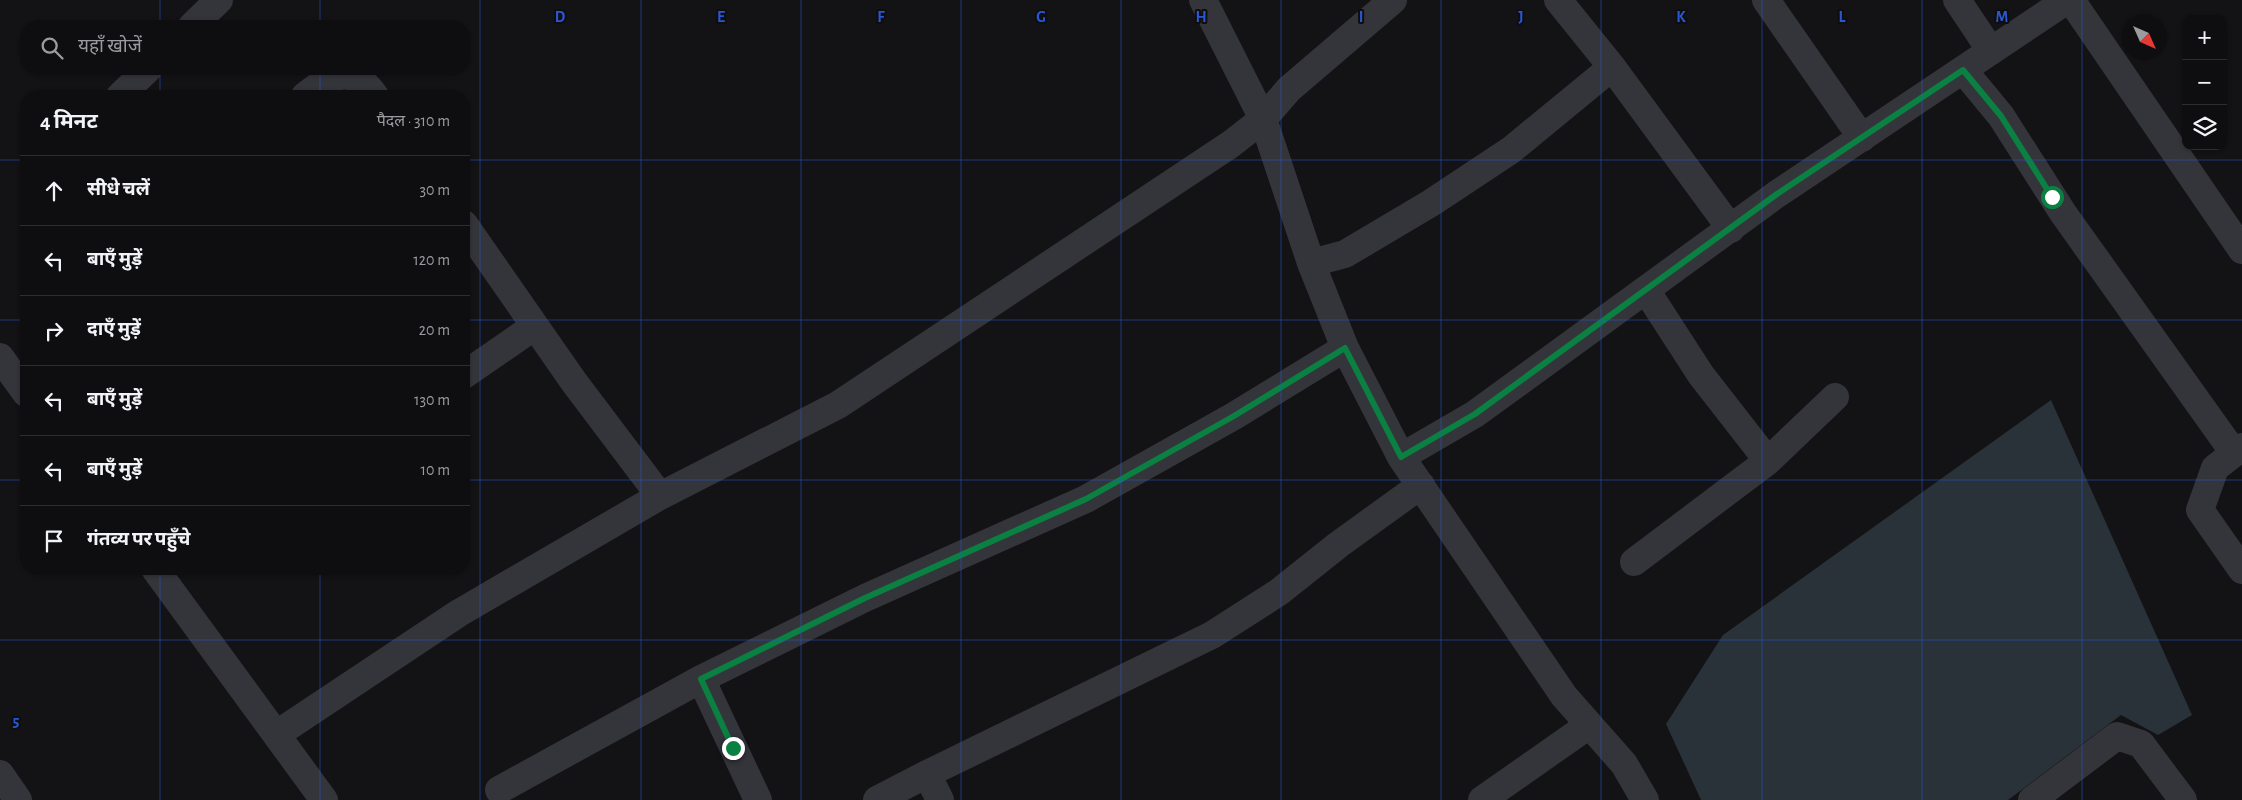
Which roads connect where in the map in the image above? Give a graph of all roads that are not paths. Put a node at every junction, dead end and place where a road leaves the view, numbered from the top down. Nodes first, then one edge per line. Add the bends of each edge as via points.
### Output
1 (219, 0) edge
2 (1203, 0) edge
3 (1393, 0) edge
4 (1558, 0) edge
5 (1766, 0) edge
6 (1957, 0) edge
7 (2066, 0) edge
8 (2071, 0) edge
9 (198, 20) edge
10 (1991, 51) junction
11 (1612, 67) junction
12 (1963, 70) junction
13 (142, 75) edge
14 (346, 75) edge
15 (346, 75) edge
16 (126, 90) edge
17 (312, 90) edge
18 (371, 90) edge
19 (1263, 119) junction
20 (1862, 138) junction
21 (1731, 229) junction
22 (470, 233) edge
23 (2242, 250) edge
24 (1311, 263) junction
25 (1646, 290) junction
26 (535, 326) junction
27 (1345, 348) junction
28 (0, 358) edge
29 (470, 371) edge
30 (20, 385) edge
31 (1835, 398) dead end
32 (2238, 450) edge
33 (1401, 457) junction
34 (1768, 461) junction
35 (1421, 486) junction
36 (660, 496) junction
37 (1634, 562) dead end
38 (2242, 570) edge
39 (159, 575) edge
40 (701, 679) junction
41 (1589, 725) junction
42 (277, 734) junction
43 (0, 774) edge
44 (927, 774) junction
45 (499, 790) dead end
46 (18, 800) edge
47 (324, 800) edge
48 (758, 800) edge
49 (878, 800) edge
50 (940, 800) edge
51 (1482, 800) edge
52 (1645, 800) edge
53 (2032, 800) edge
54 (2183, 800) edge

1 - 9 street
2 - 19 street
3 - 19 street via 1289,88
4 - 11 street
5 - 20 street
6 - 10 street
7 - 10 street
8 - 23 street
10 - 12 street
11 - 21 street
11 - 24 street via 1511,150 1431,203 1345,254
12 - 20 street
12 - 32 street via 2001,116 2063,213
13 - 16 street
14 - 18 street via 365,82
15 - 17 street via 324,80
19 - 24 street
19 - 36 street via 1231,144 838,405
20 - 21 street via 1777,194
21 - 25 street
22 - 26 street
24 - 27 street
25 - 33 street via 1475,414
25 - 34 street via 1701,375
26 - 29 street
26 - 36 street
27 - 33 street
27 - 40 street via 1234,416 1086,499 865,598
28 - 30 street
31 - 34 street
32 - 38 street via 2215,468 2200,510
33 - 35 street
34 - 37 street
35 - 41 street via 1564,696
35 - 44 street via 1279,592 1212,635
36 - 42 street via 459,613
39 - 42 street
40 - 45 street
40 - 48 street
41 - 51 street
41 - 52 street via 1624,764
42 - 47 street
43 - 46 street
44 - 49 street
44 - 50 street
53 - 54 street via 2116,736 2141,744

